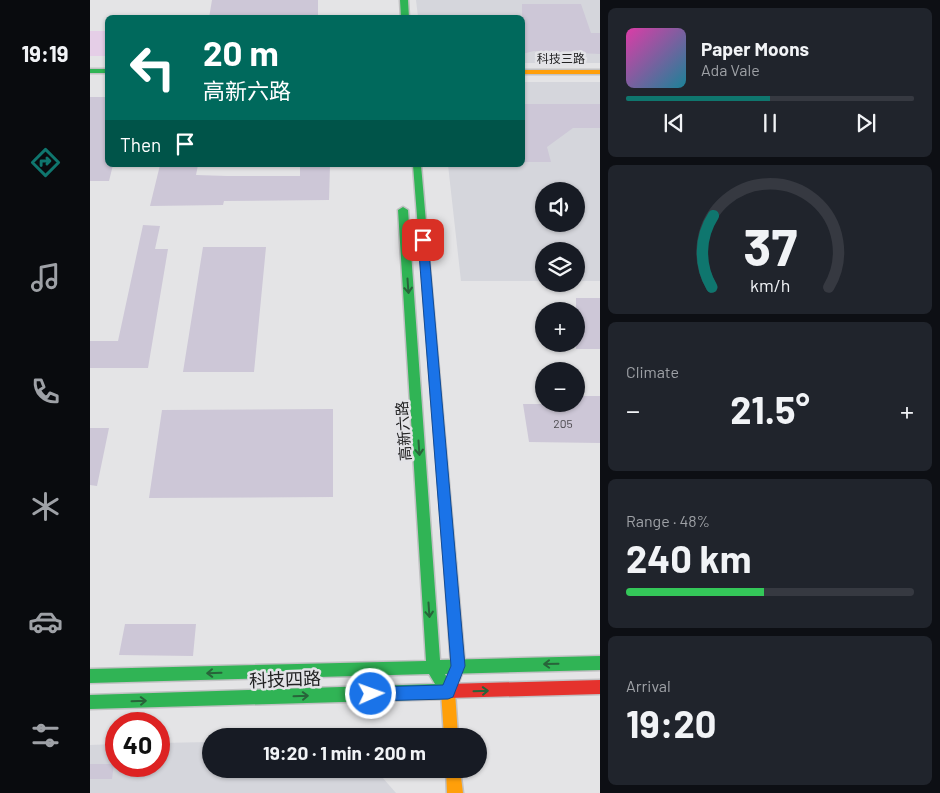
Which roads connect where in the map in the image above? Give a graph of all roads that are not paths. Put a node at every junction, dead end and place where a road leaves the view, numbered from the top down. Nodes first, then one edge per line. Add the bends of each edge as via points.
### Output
1 (404, 0) edge
2 (405, 15) edge
3 (90, 71) edge
4 (105, 71) edge
5 (525, 72) edge
6 (600, 72) edge
7 (417, 167) edge
8 (403, 202) dead end
9 (600, 663) edge
10 (458, 666) junction
11 (433, 667) junction
12 (90, 676) edge
13 (600, 687) edge
14 (448, 692) junction
15 (90, 702) edge
16 (450, 728) edge
17 (454, 778) edge
18 (455, 793) edge

1 - 2 street
3 - 4 street
5 - 6 street, 科技三路
7 - 10 street, 高新六路
8 -> 11 street, 高新六路
9 -> 10 street, 科技四路
10 - 11 street, 科技四路
10 - 14 street, 高新六路
11 -> 12 street, 科技四路
11 - 14 street, 高新六路
14 -> 13 street, 科技四路
15 -> 14 street, 科技四路
14 - 16 street, 高新六路
17 - 18 street

